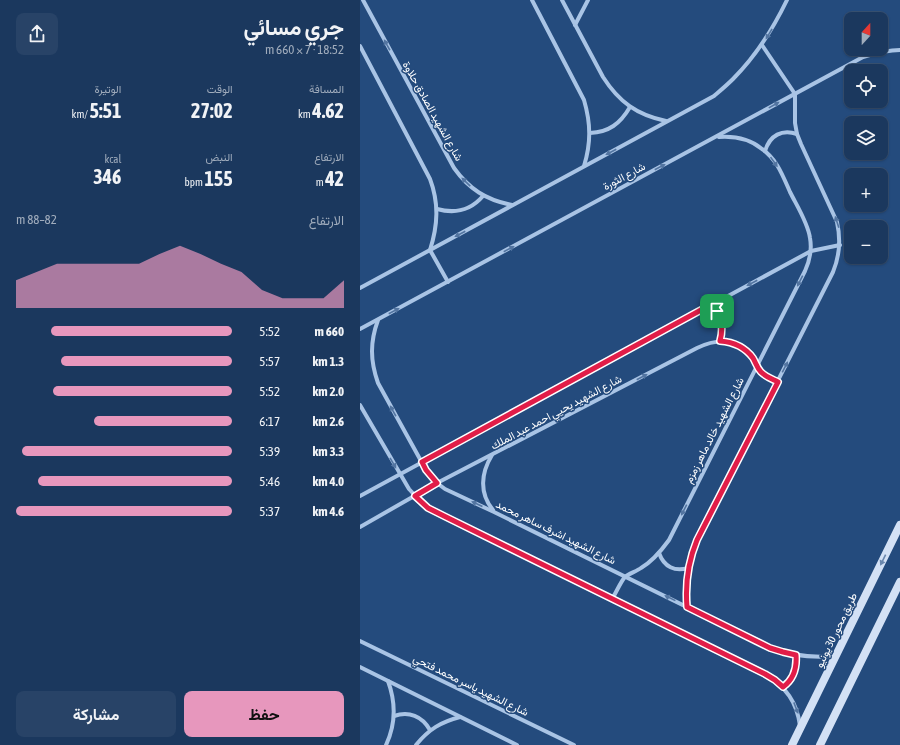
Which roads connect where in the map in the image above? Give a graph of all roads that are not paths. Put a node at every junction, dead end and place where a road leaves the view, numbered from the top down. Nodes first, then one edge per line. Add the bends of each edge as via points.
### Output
1 (362, 0) edge
2 (532, 0) edge
3 (562, 0) edge
4 (588, 0) edge
5 (787, 0) edge
6 (575, 25) junction
7 (762, 45) junction
8 (360, 46) edge
9 (900, 50) edge
10 (795, 94) junction
11 (630, 107) junction
12 (667, 122) junction
13 (590, 133) junction
14 (797, 134) junction
15 (716, 137) junction
16 (765, 151) junction
17 (584, 166) junction
18 (483, 196) junction
19 (512, 205) junction
20 (437, 209) junction
21 (840, 245) junction
22 (430, 250) junction
23 (811, 251) junction
24 (448, 282) junction
25 (360, 287) edge
26 (712, 304) junction
27 (378, 320) junction
28 (360, 329) edge
29 (720, 341) junction
30 (757, 366) junction
31 (778, 382) junction
32 (360, 405) edge
33 (492, 455) junction
34 (422, 462) junction
35 (399, 474) junction
36 (437, 483) junction
37 (360, 496) edge
38 (415, 496) junction
39 (494, 512) junction
40 (900, 525) edge
41 (360, 526) edge
42 (659, 553) junction
43 (688, 568) junction
44 (625, 576) junction
45 (900, 582) edge
46 (612, 599) junction
47 (687, 607) junction
48 (360, 641) edge
49 (796, 655) junction
50 (836, 656) junction
51 (360, 667) edge
52 (388, 681) junction
53 (783, 687) junction
54 (394, 716) junction
55 (460, 717) junction
56 (800, 729) junction
57 (430, 730) junction
58 (386, 745) edge
59 (416, 745) edge
60 (517, 745) edge
61 (574, 745) edge
62 (792, 745) edge
63 (820, 745) edge

18 -> 1 street, شارع الشهيد الصادق حلاوة via 467,184 454,168
2 - 13 street via 584,100
3 - 6 street
4 - 6 street
5 -> 7 street
6 - 11 street via 610,89
7 - 10 street
7 - 12 street via 733,80 714,96
8 - 20 street via 430,179
9 - 10 street, شارع الثورة via 889,50 863,57
10 - 14 street
15 -> 10 street, شارع الثورة
11 - 12 street via 653,119
11 - 13 street via 614,126 598,133
12 -> 17 street
13 - 17 street
14 - 16 street via 787,132 777,135 769,142
21 -> 14 street via 837,222
15 - 16 street, شارع الشهيد خالد ماهر زمزم via 740,138
24 -> 15 street, شارع الثورة
16 -> 23 street, شارع الشهيد خالد ماهر زمزم via 777,166 808,228
17 - 19 street
18 - 19 street, شارع الشهيد الصادق حلاوة
18 - 20 street via 466,209 451,212
19 -> 22 street
20 - 22 street via 436,230
21 - 23 street, شارع الشهيد يحيي احمد عبد الملك
31 -> 21 street via 833,272 840,253
22 - 24 street
22 - 25 street
23 -> 26 street, شارع الشهيد يحيي احمد عبد الملك
23 -> 30 street, شارع الشهيد خالد ماهر زمزم via 805,271
27 -> 24 street, شارع الثورة
26 - 29 street via 722,325
26 - 34 street, شارع الشهيد يحيي احمد عبد الملك
27 - 28 street, شارع الثورة
34 -> 27 street, شارع الشهيد اشرف ساهر محمد via 378,383 372,365 371,347
29 - 30 street via 742,348
33 -> 29 street, شارع الشهيد يحيي احمد عبد الملك via 697,348
30 - 31 street via 766,376
30 -> 42 street, شارع الشهيد خالد ماهر زمزم via 675,529
31 - 43 street via 697,540
32 -> 35 street
33 - 36 street, شارع الشهيد يحيي احمد عبد الملك
33 - 39 street via 484,471 483,484 485,497
34 - 35 street, شارع الشهيد يحيي احمد عبد الملك
34 - 36 street, شارع الشهيد اشرف ساهر محمد
35 - 37 street, شارع الشهيد يحيي احمد عبد الملك
35 - 38 street
36 - 38 street, شارع الشهيد يحيي احمد عبد الملك
39 -> 36 street, شارع الشهيد اشرف ساهر محمد
38 - 41 street, شارع الشهيد يحيي احمد عبد الملك
38 - 46 street via 428,508
39 - 44 street, شارع الشهيد اشرف ساهر محمد
40 -> 50 street, طريق محور 30 يونيو
42 - 43 street via 664,563 673,569
42 - 44 street, شارع الشهيد خالد ماهر زمزم via 636,572
43 - 47 street
44 - 46 street
47 -> 44 street, شارع الشهيد اشرف ساهر محمد
45 - 63 street
46 - 53 street via 765,674
47 - 49 street, شارع الشهيد اشرف ساهر محمد via 770,648
48 - 61 street, شارع الشهيد ياسر محمد فتحي
49 - 50 street, شارع الشهيد اشرف ساهر محمد
49 - 53 street via 794,673 788,684
50 - 56 street, طريق محور 30 يونيو
51 - 52 street
52 - 54 street via 393,697
52 - 55 street
53 -> 56 street via 796,706
54 - 57 street via 412,714 423,720
54 - 58 street
55 - 57 street
55 - 60 street
56 - 62 street, طريق محور 30 يونيو
57 - 59 street

